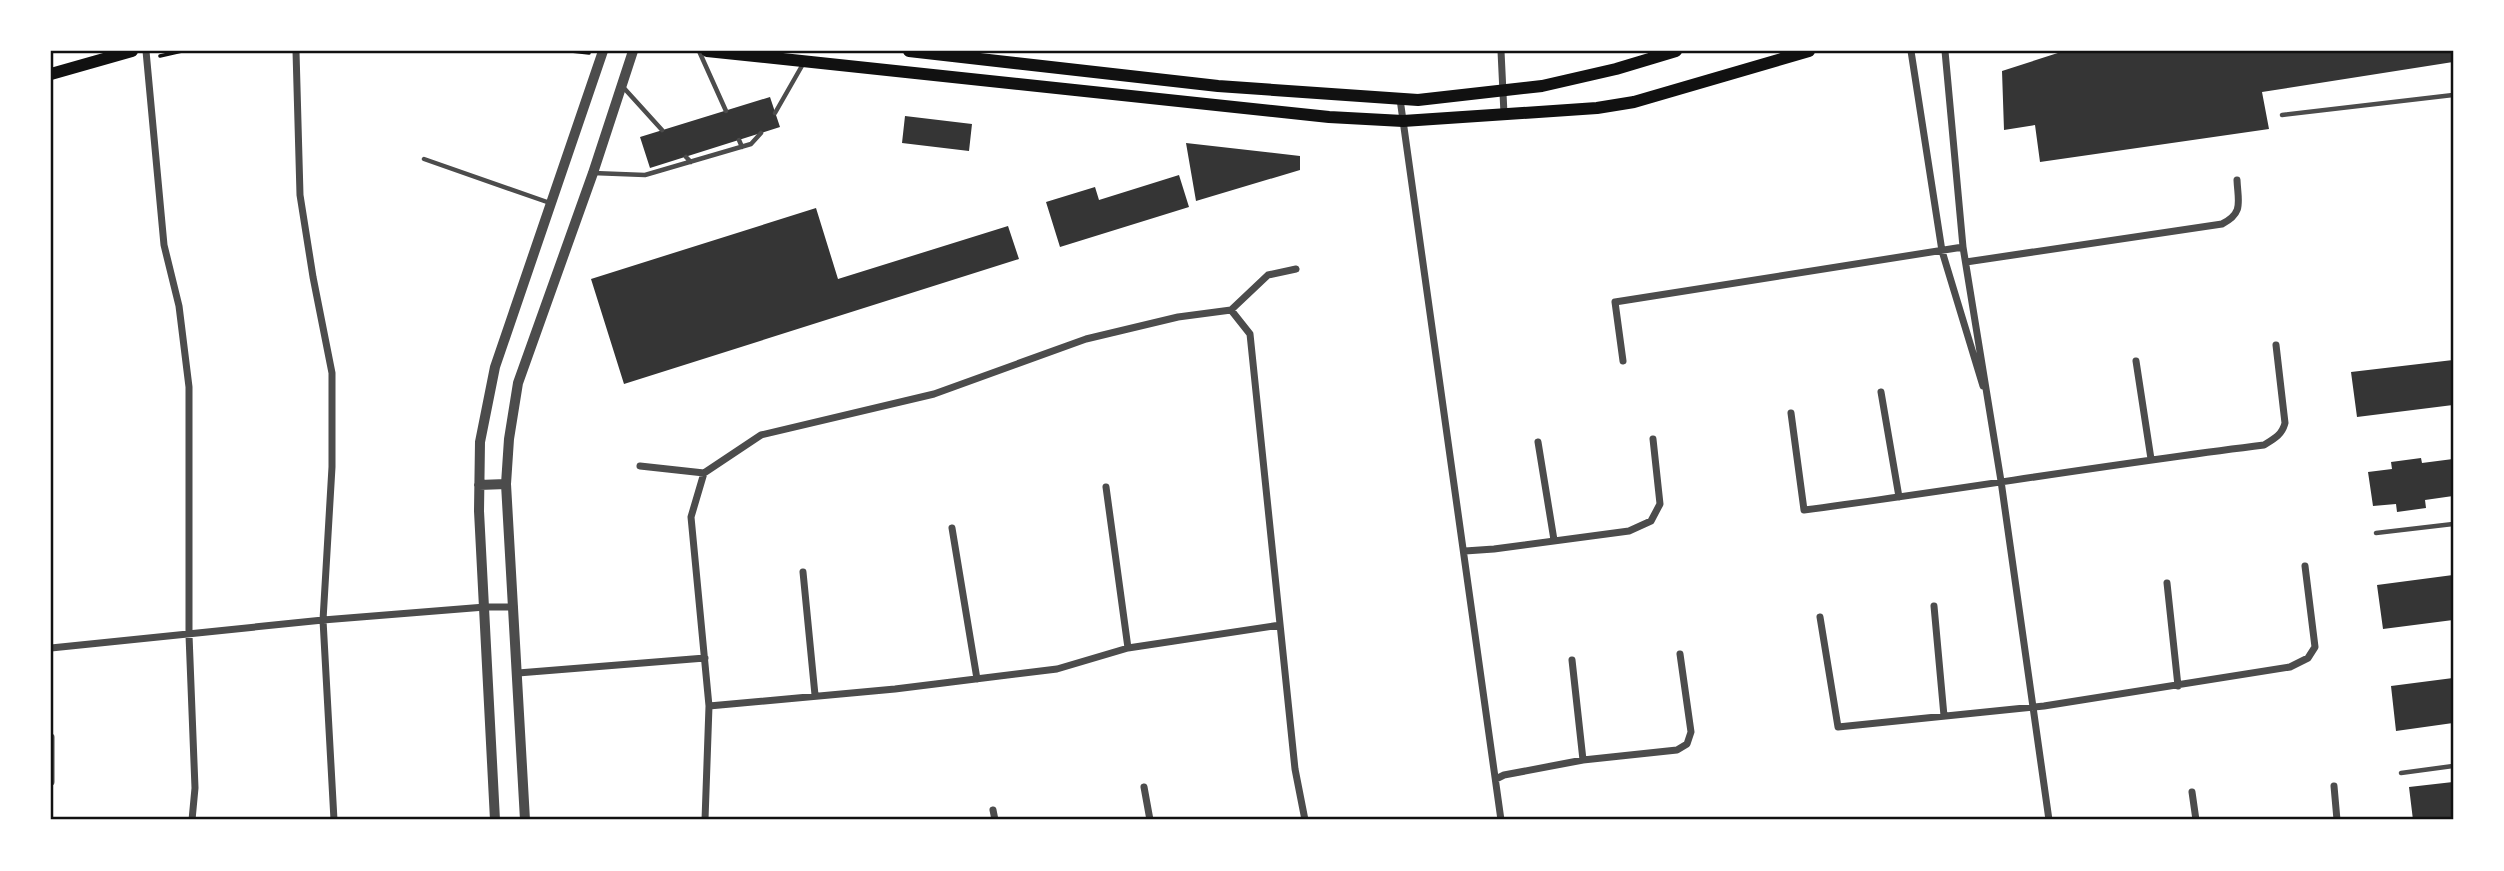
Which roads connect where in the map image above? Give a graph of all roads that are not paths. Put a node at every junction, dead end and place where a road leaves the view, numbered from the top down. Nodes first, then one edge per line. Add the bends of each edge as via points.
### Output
1 (132, 51) edge
2 (146, 51) edge
3 (296, 51) edge
4 (603, 51) edge
5 (633, 51) edge
6 (699, 51) edge
7 (707, 51) edge
8 (909, 51) edge
9 (1501, 51) edge
10 (1676, 51) edge
11 (1809, 51) edge
12 (1911, 51) edge
13 (1945, 51) edge
14 (806, 61) junction
15 (51, 74) edge
16 (622, 86) junction
17 (1503, 92) junction
18 (2453, 95) edge
19 (1400, 99) junction
20 (726, 111) dead end
21 (775, 113) dead end
22 (1504, 114) junction
23 (2282, 115) dead end
24 (1403, 121) junction
25 (662, 131) dead end
26 (761, 133) dead end
27 (739, 140) dead end
28 (742, 147) junction
29 (686, 157) dead end
30 (424, 159) dead end
31 (691, 162) junction
32 (593, 173) junction
33 (2237, 180) dead end
34 (550, 203) junction
35 (1963, 247) junction
36 (1942, 251) junction
37 (1966, 262) junction
38 (1296, 269) dead end
39 (1231, 310) junction
40 (2276, 345) dead end
41 (1623, 361) dead end
42 (2136, 361) dead end
43 (1881, 391) dead end
44 (1990, 410) junction
45 (1791, 413) dead end
46 (1653, 439) dead end
47 (1538, 442) dead end
48 (2151, 459) junction
49 (640, 466) dead end
50 (704, 473) junction
51 (2001, 481) junction
52 (506, 484) junction
53 (479, 485) junction
54 (1106, 487) dead end
55 (1899, 497) junction
56 (2453, 524) edge
57 (952, 528) dead end
58 (2376, 533) dead end
59 (1554, 540) junction
60 (1465, 551) junction
61 (2305, 566) dead end
62 (803, 572) dead end
63 (2167, 583) dead end
64 (1934, 606) dead end
65 (485, 607) junction
66 (514, 607) junction
67 (1820, 617) dead end
68 (324, 620) junction
69 (1280, 625) junction
70 (189, 635) junction
71 (51, 648) edge
72 (1128, 648) junction
73 (1680, 654) dead end
74 (705, 658) junction
75 (1572, 660) dead end
76 (518, 673) junction
77 (977, 679) junction
78 (2178, 686) junction
79 (815, 695) junction
80 (709, 706) junction
81 (2034, 707) junction
82 (1944, 716) junction
83 (51, 737) edge
84 (1583, 760) junction
85 (2453, 766) edge
86 (2401, 773) dead end
87 (1496, 779) junction
88 (51, 782) edge
89 (2334, 786) dead end
90 (1144, 787) dead end
91 (2192, 792) dead end
92 (993, 810) dead end
93 (192, 820) edge
94 (334, 820) edge
95 (495, 820) edge
96 (525, 820) edge
97 (705, 820) edge
98 (995, 820) edge
99 (1150, 820) edge
100 (1305, 820) edge
101 (1501, 820) edge
102 (2049, 820) edge
103 (2196, 820) edge
104 (2337, 820) edge

1 - 15 main road
2 - 70 street via 164,245 179,306 189,387
3 - 68 street via 300,195 332,373
4 - 34 street
5 - 16 street
6 - 20 lane
7 - 14 main road
8 - 19 main road via 1218,86
9 - 17 street
10 - 17 main road via 1580,78
11 - 22 main road via 1634,102
12 - 36 street
13 - 35 street
14 - 21 lane
14 - 24 main road via 1316,116
16 - 25 lane
16 - 32 street
17 - 19 main road
17 - 22 street
18 - 23 lane
19 - 24 street
22 - 24 main road
24 - 60 street
26 - 28 lane
27 - 28 lane
28 - 31 lane
29 - 31 lane
30 - 34 lane
31 - 32 lane via 645,175
32 - 52 street via 518,383
33 - 37 street via 2238,210 2222,224
34 - 53 street via 495,367 480,442
35 - 36 street
35 - 37 street
36 - 41 street via 1615,302
36 - 44 street
37 - 44 street
38 - 39 street via 1268,275
39 - 50 street via 1178,317 1086,340 934,394 761,435
39 - 69 street via 1250,334
40 - 48 street via 2285,423 2277,437 2264,445
42 - 48 street
43 - 55 street
44 - 51 street
45 - 55 street via 1804,510
46 - 59 street via 1660,505 1651,521 1629,531
47 - 59 street
48 - 51 street
49 - 50 street
50 - 74 street via 691,517
51 - 55 street
51 - 81 street
52 - 53 street
52 - 66 street
53 - 65 street
54 - 72 street
56 - 58 lane
57 - 77 street
59 - 60 street
60 - 87 street
61 - 78 street via 2315,647 2308,658 2290,667
62 - 79 street
63 - 78 street
64 - 82 street
65 - 66 street
65 - 68 street
65 - 95 street
66 - 76 street
67 - 82 street via 1838,727
68 - 70 street
68 - 94 street
69 - 72 street
69 - 100 street
70 - 71 street
70 - 93 street via 195,788
72 - 77 street via 1057,669
73 - 84 street via 1691,732 1687,744 1677,750
74 - 76 street
74 - 80 street
75 - 84 street
76 - 96 street
77 - 79 street
78 - 81 street
79 - 80 street
80 - 97 street
81 - 82 street
81 - 102 street
83 - 88 street
84 - 87 street
85 - 86 lane
87 - 101 street
89 - 104 street
90 - 99 street
91 - 103 street
92 - 98 street

